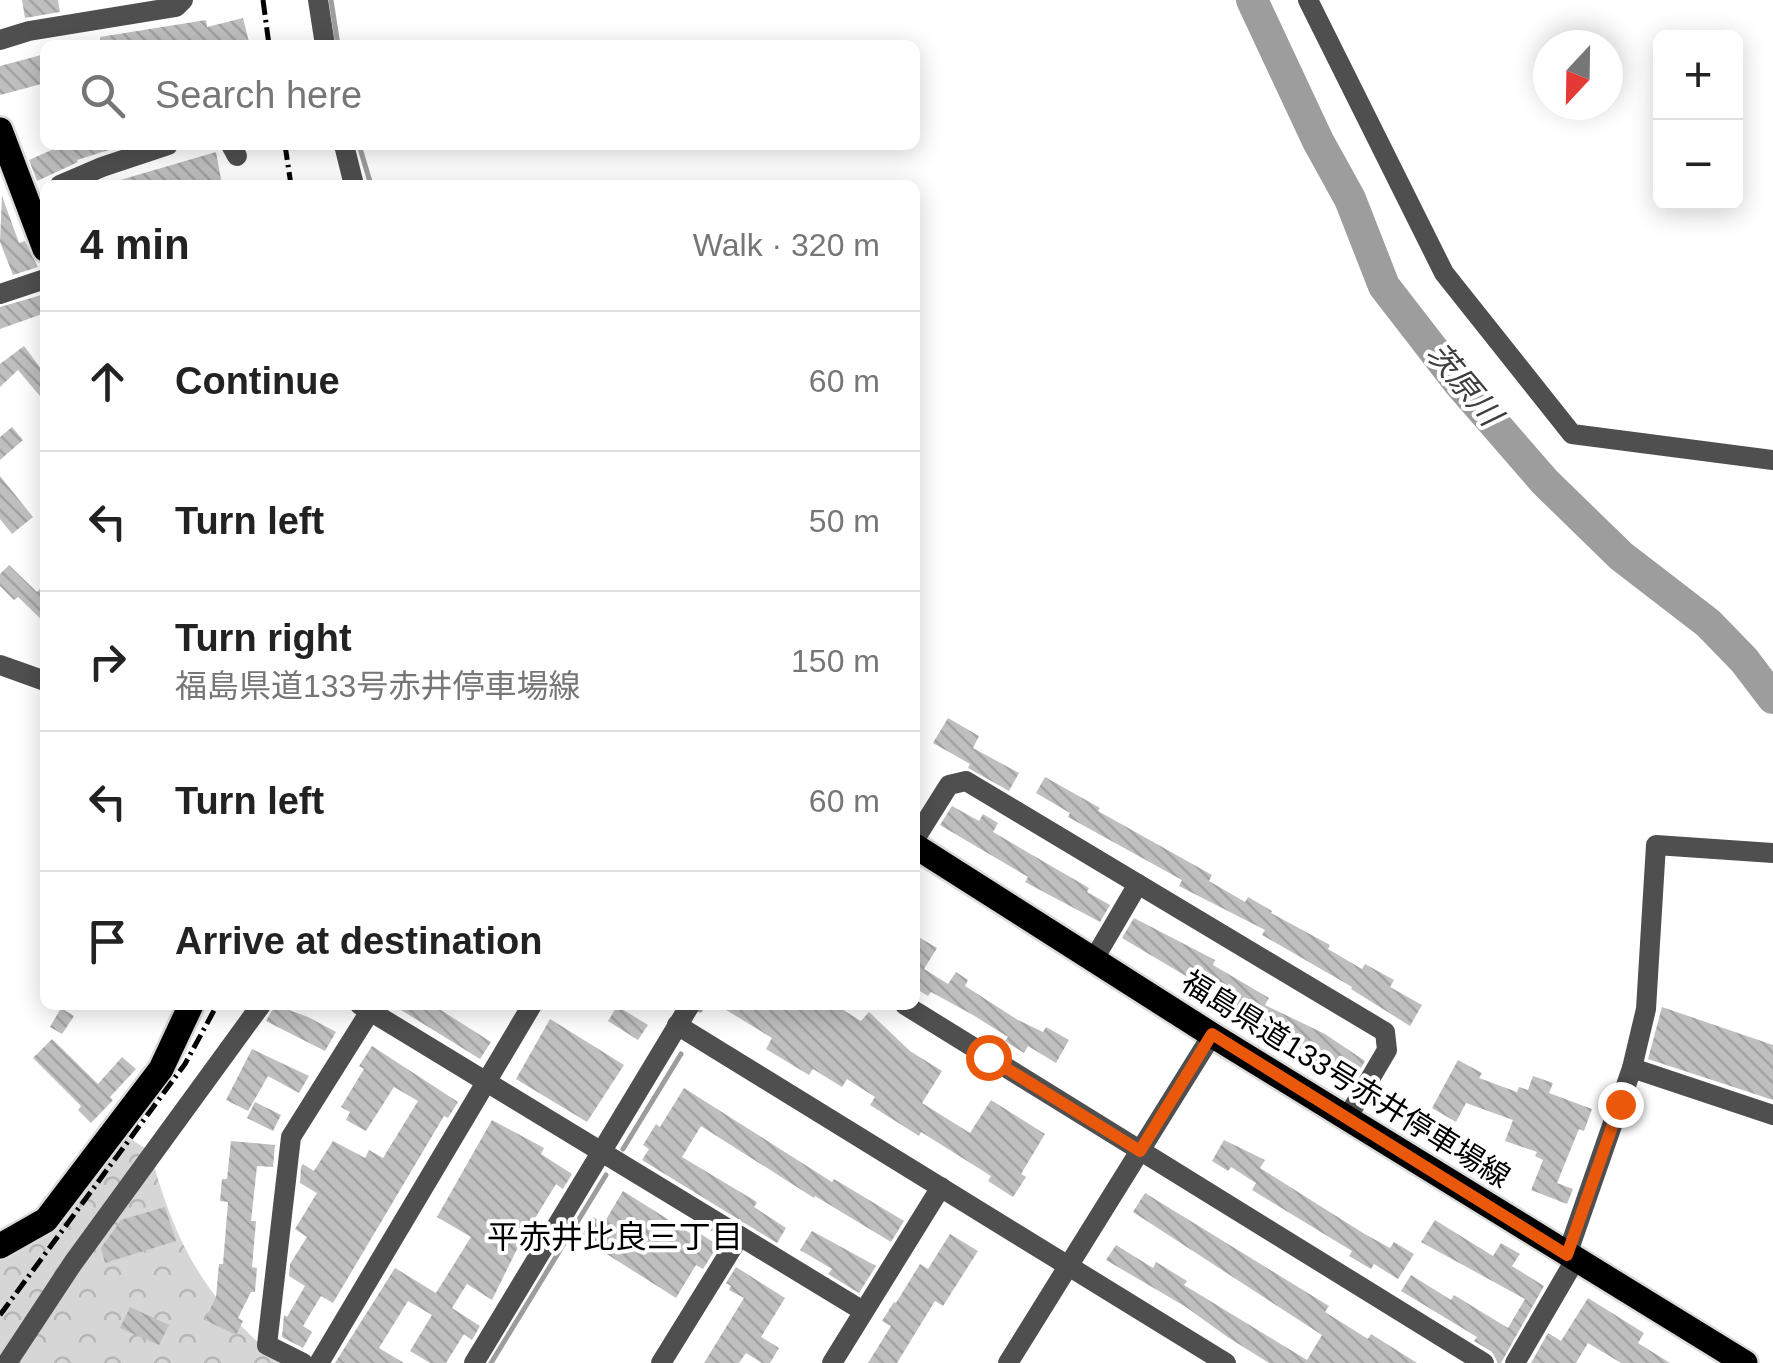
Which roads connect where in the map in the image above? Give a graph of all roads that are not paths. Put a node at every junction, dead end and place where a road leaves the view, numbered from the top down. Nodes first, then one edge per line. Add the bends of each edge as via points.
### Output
1 (183, 0) edge
2 (318, 0) edge
3 (1308, 0) edge
4 (0, 40) edge
5 (324, 40) edge
6 (0, 130) edge
7 (153, 150) edge
8 (345, 150) edge
9 (72, 180) edge
10 (353, 180) edge
11 (36, 195) edge
12 (40, 281) edge
13 (0, 294) edge
14 (1773, 460) edge
15 (0, 665) edge
16 (40, 679) edge
17 (920, 834) edge
18 (920, 846) edge
19 (1773, 853) edge
20 (1138, 884) junction
21 (1094, 959) junction
22 (189, 1010) edge
23 (256, 1010) edge
24 (366, 1010) edge
25 (373, 1010) edge
26 (529, 1010) edge
27 (687, 1010) edge
28 (912, 1010) edge
29 (678, 1025) junction
30 (1212, 1034) junction
31 (1632, 1068) junction
32 (486, 1082) junction
33 (1773, 1115) edge
34 (1347, 1118) junction
35 (601, 1151) junction
36 (1140, 1151) junction
37 (941, 1187) junction
38 (738, 1236) junction
39 (0, 1246) edge
40 (1571, 1257) junction
41 (1068, 1266) junction
42 (864, 1312) junction
43 (1194, 1343) junction
44 (7, 1363) edge
45 (303, 1363) edge
46 (319, 1363) edge
47 (474, 1363) edge
48 (661, 1363) edge
49 (832, 1363) edge
50 (1008, 1363) edge
51 (1182, 1363) edge
52 (1226, 1363) edge
53 (1484, 1363) edge
54 (1515, 1363) edge
55 (1744, 1363) edge

1 - 4 street
2 - 5 street
3 - 14 street via 1444,274 1572,434
6 - 11 main road
7 - 9 street
8 - 10 street
12 - 13 street
15 - 16 street
17 - 20 street via 949,785 966,781
18 - 21 main road, 福島県道133号赤井停車場線
19 - 31 street via 1656,845 1646,1009
20 - 21 street
20 - 34 street via 1384,1032 1387,1050
21 - 30 main road, 福島県道133号赤井停車場線
22 - 39 main road via 161,1069 46,1220
23 - 44 street
24 - 45 street via 291,1137 266,1345
25 - 32 street
26 - 32 street
27 - 29 street
28 - 36 street
29 - 35 street
29 - 37 street
30 - 34 main road, 福島県道133号赤井停車場線
30 - 36 street
31 - 33 street
31 - 40 street
32 - 35 street
32 - 46 street
34 - 40 main road, 福島県道133号赤井停車場線
35 - 38 street
35 - 47 street
36 - 41 street
36 - 53 street
37 - 41 street
37 - 42 street
38 - 42 street
38 - 48 street
40 - 54 street
40 - 55 main road, 福島県道133号赤井停車場線
41 - 43 street
41 - 50 street
42 - 49 street
43 - 51 street
43 - 52 street

